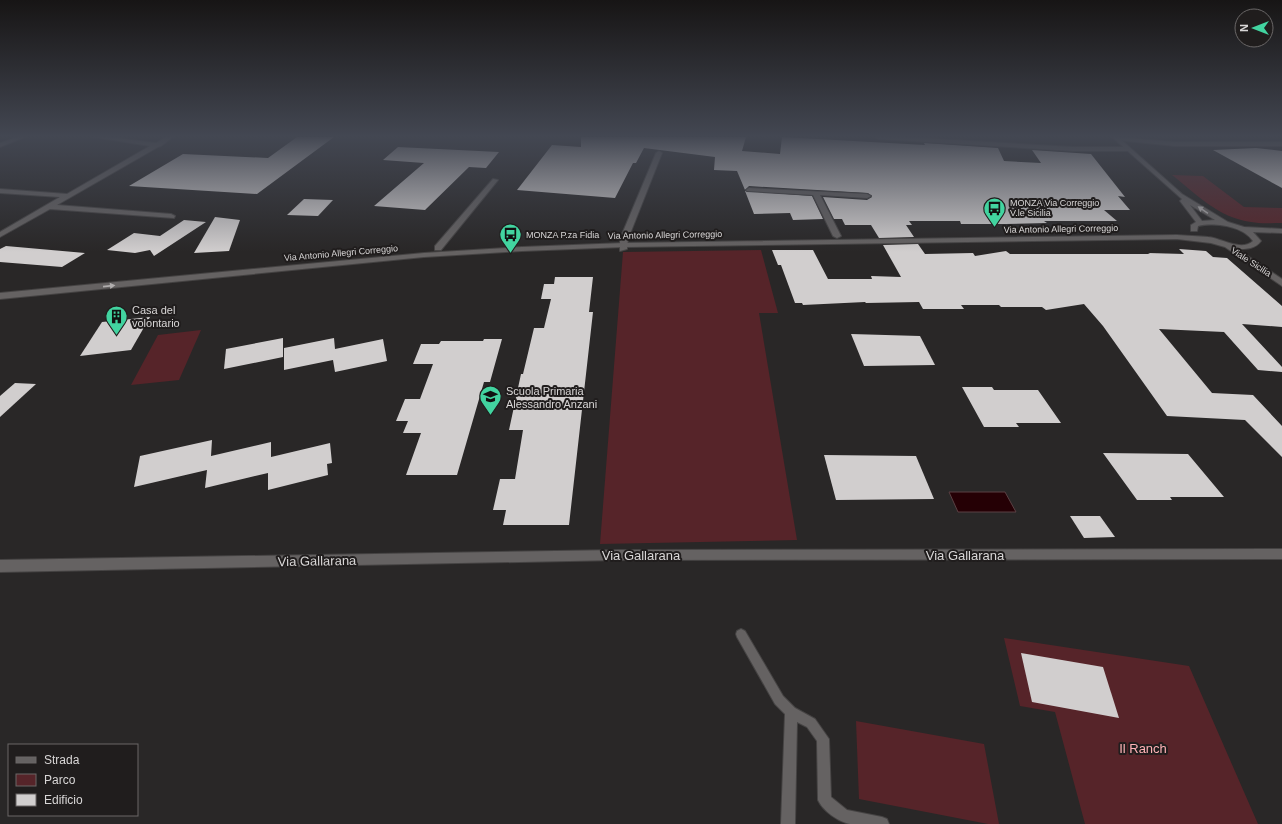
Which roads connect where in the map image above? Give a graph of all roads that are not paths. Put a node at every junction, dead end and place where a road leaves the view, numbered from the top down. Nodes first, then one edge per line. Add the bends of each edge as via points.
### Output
1 (105, 175) edge
2 (650, 175) edge
3 (1158, 175) edge
4 (495, 180) dead end
5 (749, 190) dead end
6 (0, 191) edge
7 (815, 193) junction
8 (1180, 195) junction
9 (70, 196) junction
10 (867, 196) dead end
11 (50, 207) junction
12 (171, 216) dead end
13 (1226, 224) junction
14 (1197, 226) junction
15 (1238, 228) junction
16 (1282, 231) edge
17 (0, 235) edge
18 (837, 236) junction
19 (1282, 237) edge
20 (1212, 241) junction
21 (1255, 243) junction
22 (1223, 244) junction
23 (624, 245) junction
24 (438, 248) junction
25 (1281, 282) edge
26 (0, 290) edge
27 (0, 296) edge
28 (1282, 554) edge
29 (0, 566) edge
30 (741, 634) dead end
31 (791, 712) junction
32 (788, 824) edge
33 (882, 824) edge

1 - 9 street
2 - 23 street
3 - 8 street
4 - 24 street
5 - 7 street
6 - 9 street
7 - 10 street
7 - 18 street
13 -> 8 street
8 - 14 street
9 - 11 street
11 - 12 street
11 - 17 street
13 - 14 street, Via Antonio Allegri Correggio
13 - 15 street
14 - 18 street, Via Antonio Allegri Correggio via 1157,233
14 - 20 street via 1200,236
15 - 16 street
15 - 21 street via 1251,234
18 - 23 street, Via Antonio Allegri Correggio
19 - 21 street
20 - 22 street
20 - 23 street, Via Antonio Allegri Correggio via 1177,238
21 - 22 street via 1240,247
21 - 25 street, Viale Sicilia via 1255,255
22 - 25 street, Viale Sicilia
23 - 24 street, Via Antonio Allegri Correggio
27 -> 23 street, Via Antonio Allegri Correggio via 424,255
24 - 26 street, Via Antonio Allegri Correggio
28 - 29 street, Via Gallarana via 619,555
30 - 31 lane via 779,700
31 - 32 lane
31 - 33 lane via 811,724 823,739 825,800 844,816

